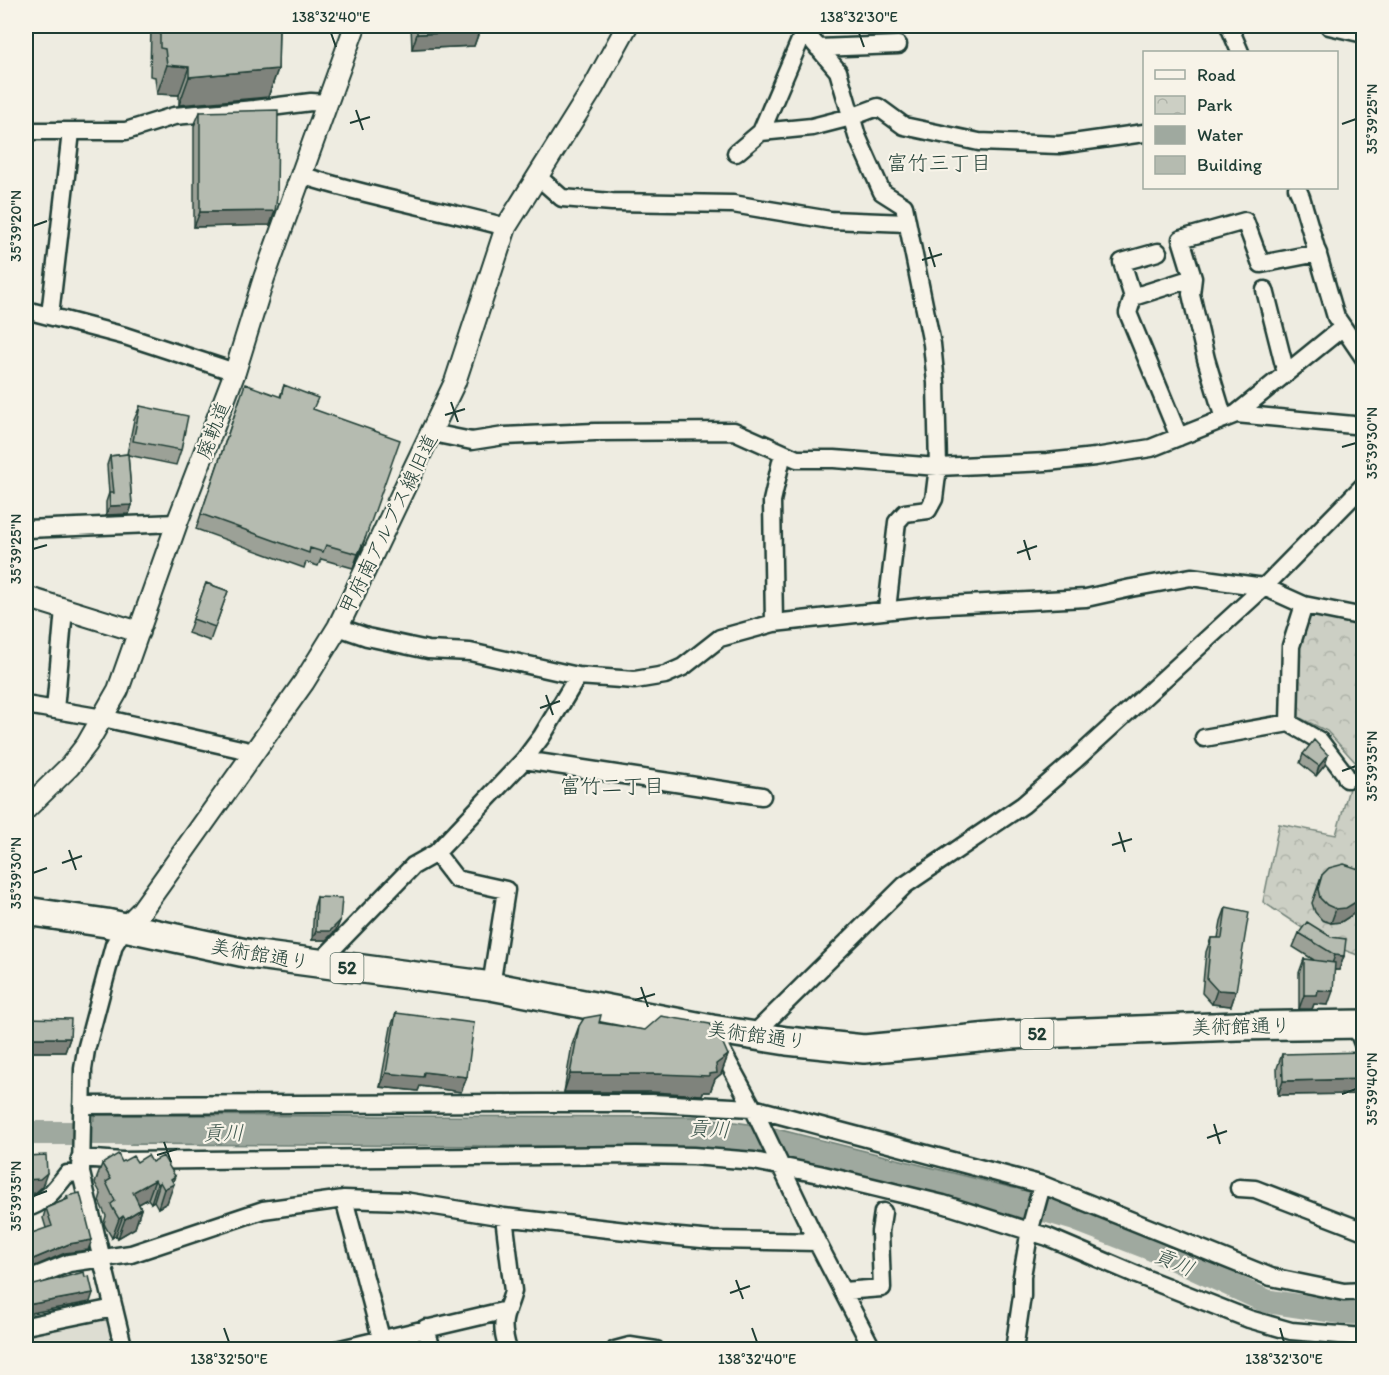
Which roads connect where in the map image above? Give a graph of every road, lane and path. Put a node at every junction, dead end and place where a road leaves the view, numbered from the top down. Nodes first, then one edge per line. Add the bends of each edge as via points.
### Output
1 (355, 26) edge
2 (627, 26) edge
3 (1229, 26) edge
4 (1329, 26) edge
5 (802, 28) edge
6 (1364, 34) edge
7 (898, 45) dead end
8 (818, 48) junction
9 (1240, 51) edge
10 (327, 103) junction
11 (851, 117) junction
12 (26, 131) edge
13 (71, 132) junction
14 (761, 132) junction
15 (1143, 133) edge
16 (736, 153) dead end
17 (301, 175) junction
18 (537, 176) junction
19 (1297, 189) edge
20 (906, 223) junction
21 (506, 226) junction
22 (1158, 252) dead end
23 (1318, 253) junction
24 (1193, 278) junction
25 (1265, 290) dead end
26 (1133, 297) junction
27 (26, 310) edge
28 (50, 315) junction
29 (1343, 327) junction
30 (1364, 358) edge
31 (235, 372) junction
32 (1286, 374) junction
33 (1230, 416) junction
34 (1364, 426) edge
35 (432, 433) junction
36 (1179, 437) junction
37 (783, 453) junction
38 (938, 467) junction
39 (1364, 485) edge
40 (177, 524) junction
41 (26, 530) edge
42 (1263, 587) junction
43 (26, 597) edge
44 (1304, 605) junction
45 (64, 609) junction
46 (887, 609) junction
47 (1364, 616) edge
48 (774, 623) junction
49 (338, 627) junction
50 (139, 632) junction
51 (578, 676) junction
52 (26, 705) edge
53 (55, 710) junction
54 (103, 718) junction
55 (1289, 723) junction
56 (1204, 738) dead end
57 (254, 752) junction
58 (524, 760) junction
59 (1347, 779) dead end
60 (762, 796) dead end
61 (26, 809) edge
62 (436, 853) junction
63 (26, 911) edge
64 (126, 927) junction
65 (318, 964) junction
66 (492, 986) junction
67 (712, 1029) junction
68 (1361, 1032) edge
69 (753, 1035) junction
70 (82, 1108) junction
71 (753, 1108) junction
72 (81, 1161) junction
73 (779, 1165) junction
74 (1239, 1188) dead end
75 (1041, 1189) dead end
76 (344, 1199) junction
77 (26, 1208) edge
78 (883, 1212) dead end
79 (504, 1217) junction
80 (1030, 1230) junction
81 (1364, 1231) edge
82 (817, 1242) junction
83 (102, 1258) junction
84 (26, 1280) edge
85 (843, 1291) junction
86 (1364, 1292) edge
87 (114, 1308) junction
88 (507, 1310) junction
89 (26, 1326) edge
90 (426, 1328) junction
91 (1364, 1337) edge
92 (381, 1338) junction
93 (355, 1347) edge
94 (868, 1348) edge
95 (123, 1350) edge
96 (336, 1350) edge
97 (432, 1350) edge
98 (508, 1350) edge
99 (615, 1350) edge
100 (656, 1350) edge
101 (1014, 1350) edge

1 - 10 street, 廃軌道
2 - 18 street, 甲府南アルプス線旧道
3 - 9 street
4 - 6 street
5 - 8 street
5 - 14 street
7 - 8 street
8 - 11 street via 838,71
10 - 13 street via 174,116 126,130
10 - 17 street, 廃軌道
11 - 14 street via 812,127
11 - 15 street via 878,107 904,126 979,142 1059,145
11 - 20 street via 882,192 904,206
12 - 13 street
13 - 28 street
14 - 16 street
17 - 21 street
17 - 31 street, 廃軌道
18 - 20 street via 562,198 733,204 830,220
18 - 21 street, 甲府南アルプス線旧道
19 - 23 street
20 - 38 street via 932,344
21 - 35 street, 甲府南アルプス線旧道 via 455,382
22 - 26 street via 1122,262
23 - 24 street via 1261,264 1245,221 1181,238
23 - 29 street via 1336,317
24 - 26 street
24 - 33 street via 1191,294 1206,359
25 - 32 street
26 - 36 street via 1128,313
27 - 28 street
28 - 31 street
29 - 30 street
29 - 32 street
31 - 40 street, 廃軌道
32 - 33 street
33 - 34 street
33 - 36 street
35 - 37 street via 472,441 595,432 734,431
35 - 49 street, 甲府南アルプス線旧道
36 - 38 street via 1151,447 1095,457
37 - 38 street via 797,459
37 - 48 street via 772,501
38 - 46 street via 934,499 928,510 905,513 897,522
39 - 42 street
40 - 41 street
40 - 50 street, 廃軌道
42 - 44 street
42 - 46 street via 1191,577 1086,598
42 - 69 street via 1034,797 905,885
43 - 45 street
44 - 47 street
44 - 55 street via 1291,646
45 - 50 street
45 - 53 street
46 - 48 street
48 - 51 street via 720,638 665,675 635,680
49 - 51 street via 429,650 470,652
49 - 57 street, 甲府南アルプス線旧道
50 - 54 street, 廃軌道 via 118,690
51 - 58 street
52 - 53 street
53 - 54 street
54 - 57 street
54 - 61 street, 廃軌道 via 70,766
55 - 56 street
55 - 59 street via 1320,741
57 - 64 street, 甲府南アルプス線旧道
58 - 60 street
58 - 62 street
62 - 65 street via 413,866
62 - 66 street via 456,879 506,890
63 - 64 highway, 美術館通り / 52
64 - 65 highway, 美術館通り / 52 via 226,950
64 - 70 street via 114,945 92,1025 83,1069
65 - 66 highway, 美術館通り / 52
66 - 67 highway, 美術館通り / 52
67 - 69 highway, 美術館通り / 52
67 - 71 street
68 - 69 highway, 美術館通り / 52 via 1225,1026 1033,1034 864,1048
70 - 71 street via 587,1103
70 - 72 street
71 - 73 street
71 - 86 street via 1043,1185 1271,1277 1344,1292
72 - 73 street via 636,1155
72 - 77 street via 36,1206
72 - 83 street
73 - 80 street via 943,1204
73 - 82 street
74 - 81 street via 1255,1189
75 - 80 street
76 - 79 street via 404,1201
76 - 83 street via 263,1210 131,1254
76 - 92 street
78 - 85 street via 882,1288
79 - 82 street via 680,1237
79 - 88 street via 513,1291
80 - 91 street via 1249,1318 1292,1331
80 - 101 street
82 - 85 street
83 - 84 street via 69,1263
83 - 87 street
85 - 94 street
87 - 89 street
87 - 95 street
88 - 90 street
88 - 98 street via 503,1334
90 - 92 street
90 - 97 street
92 - 93 street
93 - 96 street
99 - 100 street via 630,1346

